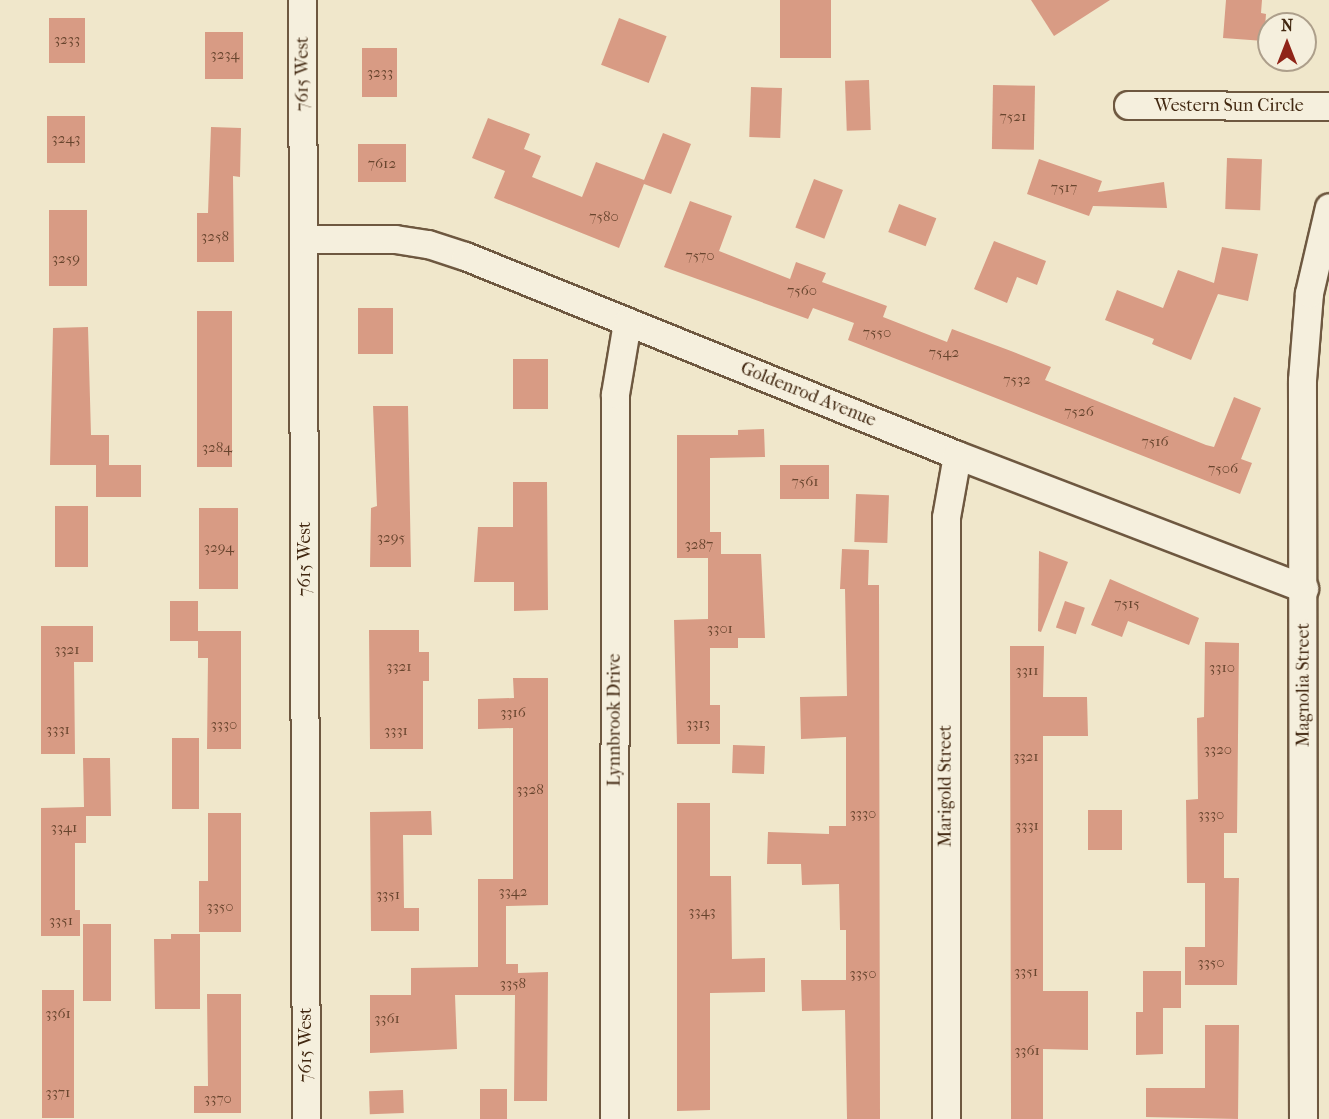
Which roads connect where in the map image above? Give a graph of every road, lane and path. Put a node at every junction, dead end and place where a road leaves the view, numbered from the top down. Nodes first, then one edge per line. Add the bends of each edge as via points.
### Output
1 (302, 0) edge
2 (1128, 105) dead end
3 (1329, 106) edge
4 (1329, 207) edge
5 (304, 239) junction
6 (1323, 253) edge
7 (627, 322) junction
8 (957, 455) junction
9 (1304, 588) junction
10 (306, 1119) edge
11 (614, 1119) edge
12 (946, 1119) edge
13 (1303, 1119) edge

1 - 5 street, 7615 West
2 - 3 street, Western Sun Circle
4 - 6 street, Magnolia Street
5 - 7 street, Goldenrod Avenue via 395,239 428,244
5 - 10 street, 7615 West
6 - 9 street, Magnolia Street via 1303,334
7 - 8 street, Goldenrod Avenue
7 - 11 street, Lynnbrook Drive via 615,394
8 - 9 street, Goldenrod Avenue
8 - 12 street, Marigold Street via 946,517
9 - 13 street, Magnolia Street

